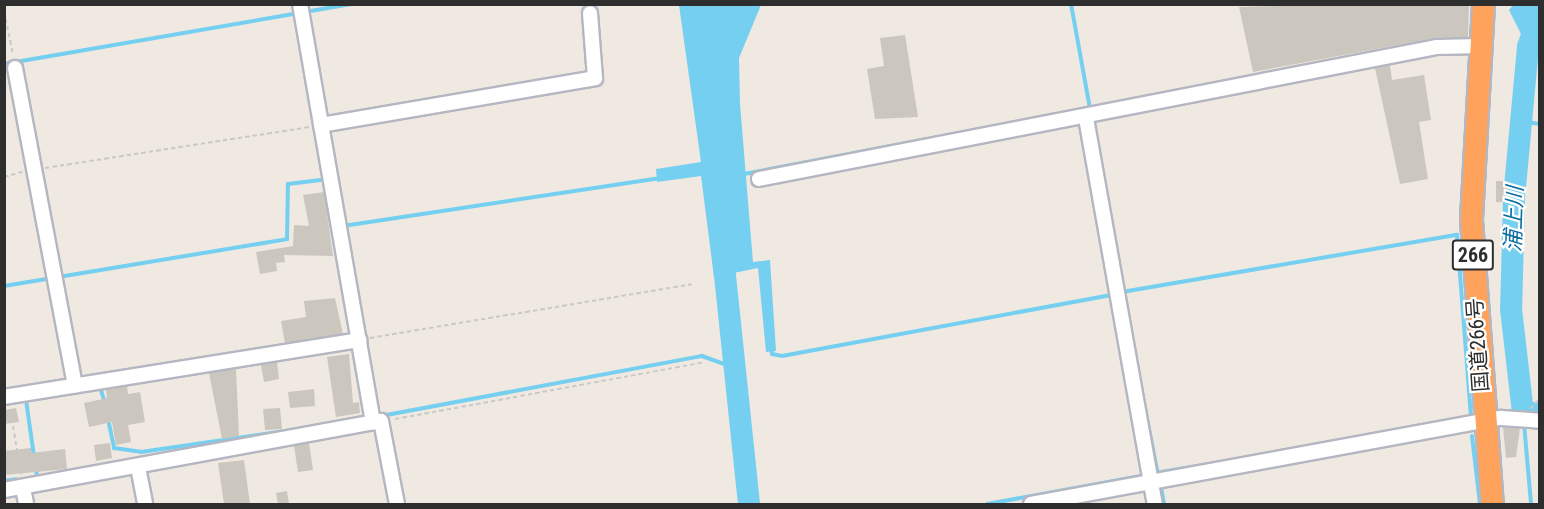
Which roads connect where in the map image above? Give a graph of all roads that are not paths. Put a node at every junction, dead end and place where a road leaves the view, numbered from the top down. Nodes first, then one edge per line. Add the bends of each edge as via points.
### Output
1 (1483, 4) edge
2 (300, 6) edge
3 (590, 13) dead end
4 (1480, 46) junction
5 (14, 63) road end
6 (1086, 118) junction
7 (321, 125) junction
8 (759, 179) dead end
9 (360, 340) junction
10 (75, 385) junction
11 (4, 397) edge
12 (374, 420) junction
13 (1535, 420) edge
14 (1484, 421) junction
15 (138, 467) junction
16 (1151, 482) junction
17 (23, 488) junction
18 (4, 490) edge
19 (26, 504) edge
20 (145, 504) edge
21 (396, 504) edge
22 (1031, 504) edge
23 (1155, 504) edge
24 (1492, 504) edge

1 - 4 highway, 国道266号 / 266
2 - 7 street
3 - 7 street via 595,78
4 - 6 street via 1437,47
4 - 14 highway, 国道266号 / 266 via 1471,220
5 - 10 street
6 - 8 street
6 - 16 street
7 - 9 street
9 - 10 street
9 - 12 street
10 - 11 street
12 - 15 street
12 - 21 street
13 - 14 street via 1515,417
14 - 16 street
14 - 24 highway, 国道266号 / 266
15 - 17 street
15 - 20 street
16 - 22 street
16 - 23 street
17 - 18 street
17 - 19 street

